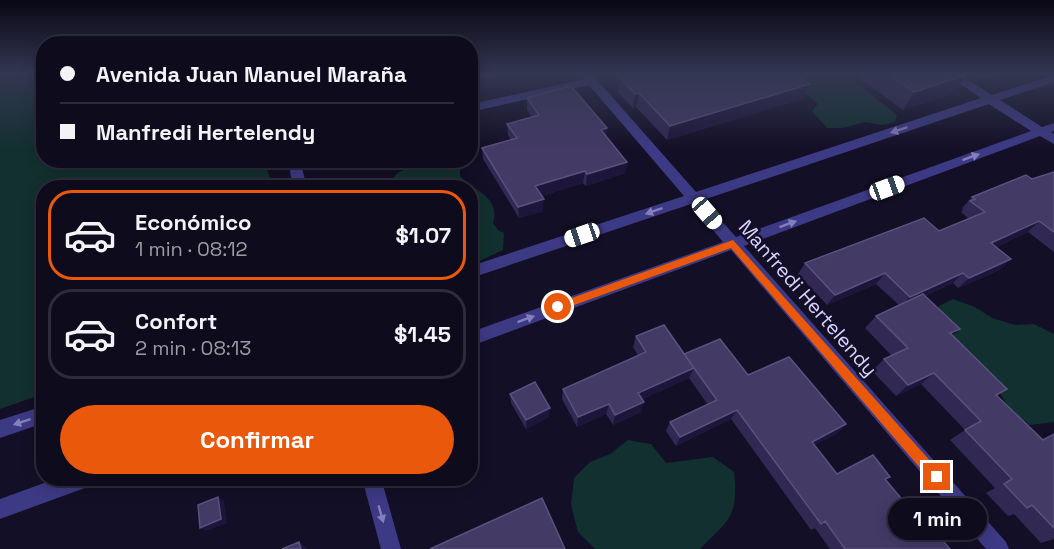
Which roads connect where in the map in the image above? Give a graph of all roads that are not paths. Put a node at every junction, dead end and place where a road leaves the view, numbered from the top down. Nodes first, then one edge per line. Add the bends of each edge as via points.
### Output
1 (503, 100) edge
2 (608, 100) edge
3 (988, 100) edge
4 (991, 100) edge
5 (478, 106) edge
6 (1047, 129) edge
7 (1054, 140) edge
8 (693, 198) junction
9 (733, 244) junction
10 (478, 270) edge
11 (478, 336) edge
12 (36, 417) edge
13 (0, 429) edge
14 (64, 486) edge
15 (373, 486) edge
16 (0, 509) edge
17 (391, 549) edge
18 (999, 549) edge

1 - 5 street
2 - 8 street, Manfredi Hertelendy
3 -> 8 street
4 - 6 street
6 - 7 street
9 -> 6 street
8 - 9 street, Manfredi Hertelendy
8 -> 10 street
11 -> 9 street
9 - 18 street, Manfredi Hertelendy
12 -> 13 street
14 - 16 street
15 -> 17 street

